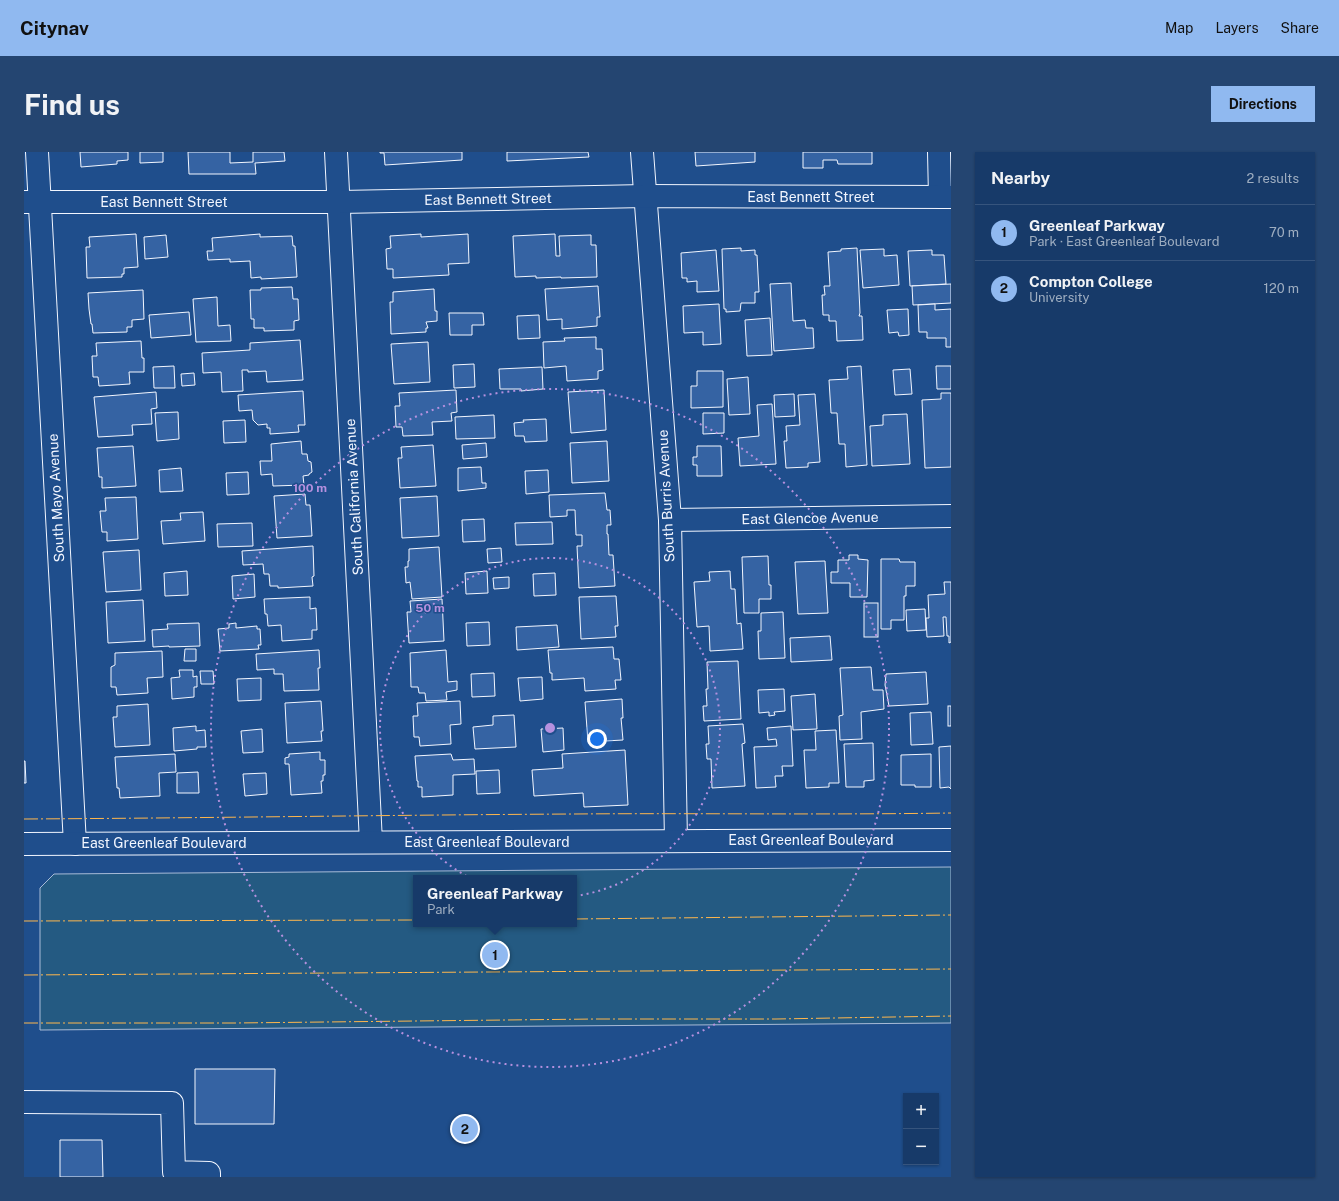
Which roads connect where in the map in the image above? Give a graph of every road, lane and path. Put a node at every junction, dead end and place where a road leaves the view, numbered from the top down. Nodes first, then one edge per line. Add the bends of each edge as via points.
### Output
1 (37, 152) edge
2 (336, 152) edge
3 (642, 152) edge
4 (939, 152) edge
5 (645, 196) junction
6 (945, 197) edge
7 (32, 202) edge
8 (340, 202) junction
9 (951, 516) edge
10 (670, 520) junction
11 (951, 840) edge
12 (676, 841) junction
13 (371, 842) junction
14 (24, 844) edge
15 (74, 844) junction
16 (24, 1102) edge
17 (209, 1177) edge

1 - 7 street, South Mayo Avenue
2 - 8 street, South California Avenue
3 - 5 street, South Burris Avenue
4 - 6 street
5 - 6 street, East Bennett Street
5 - 8 street, East Bennett Street
5 - 10 street, South Burris Avenue
7 - 8 street, East Bennett Street
7 - 15 street, South Mayo Avenue
8 - 13 street, South California Avenue
9 - 10 street, East Glencoe Avenue
10 - 12 street, South Burris Avenue
11 - 12 street, East Greenleaf Boulevard
12 - 13 street, East Greenleaf Boulevard
13 - 15 street, East Greenleaf Boulevard
14 - 15 street, East Greenleaf Boulevard
16 - 17 street via 172,1103 174,1172 209,1173

